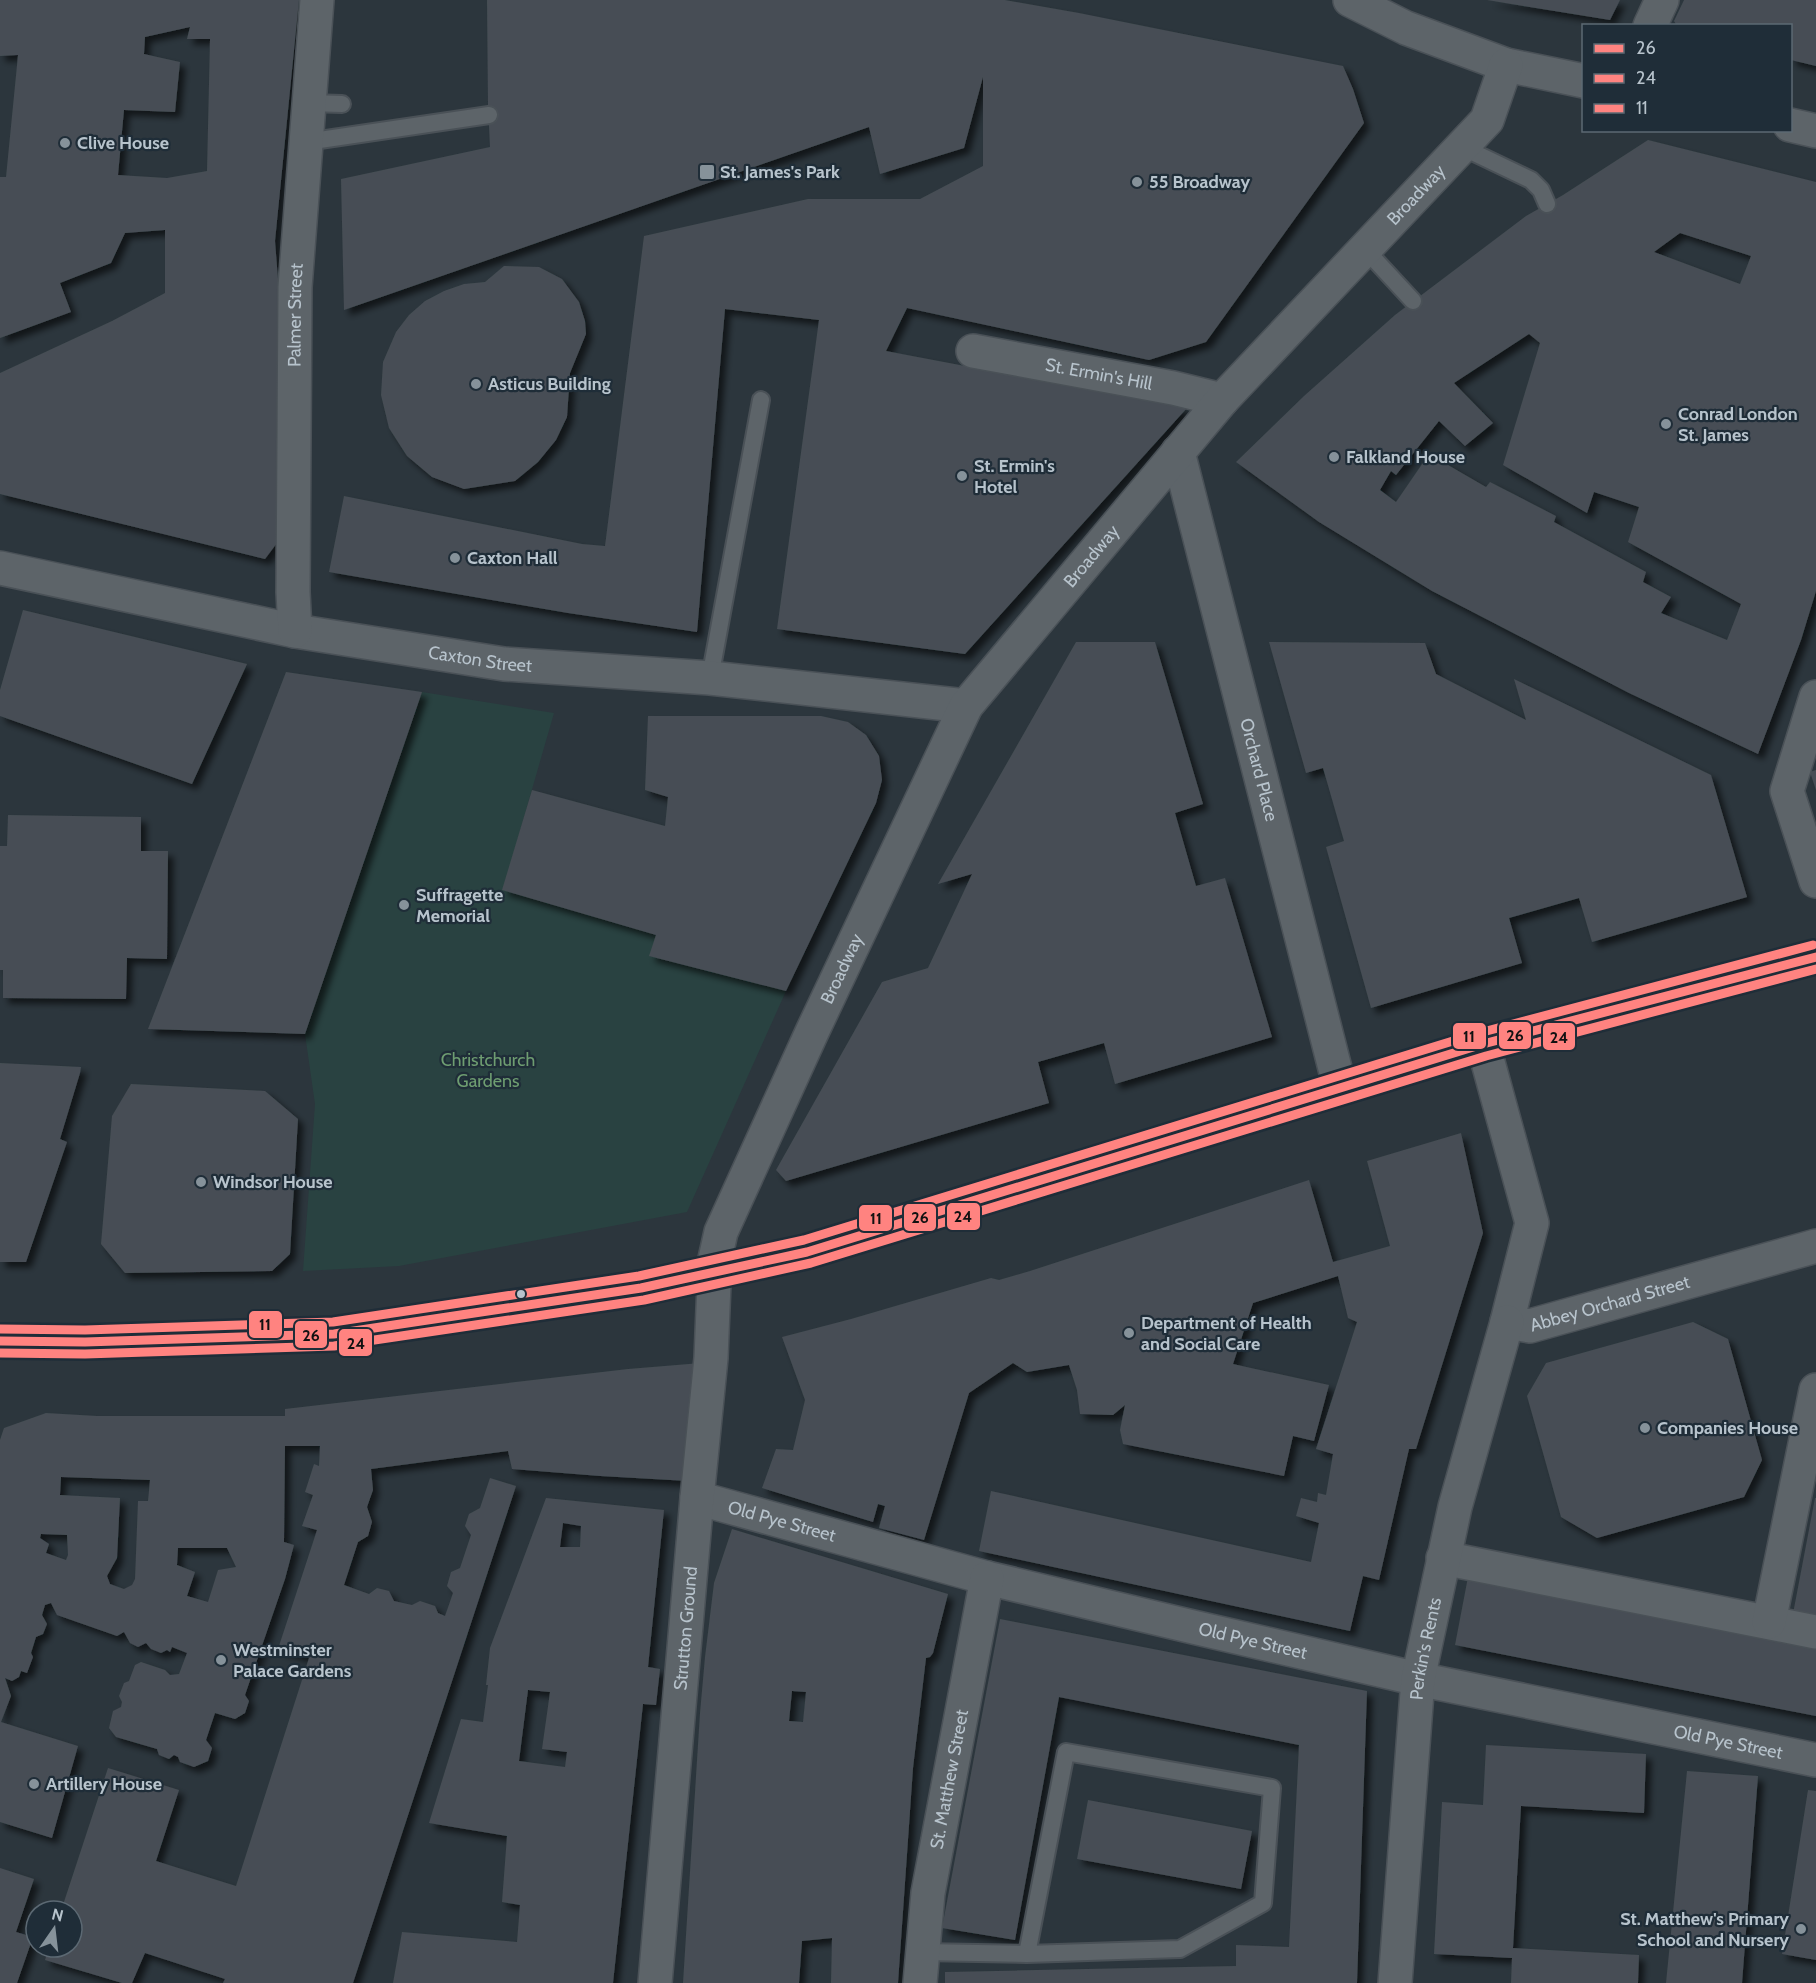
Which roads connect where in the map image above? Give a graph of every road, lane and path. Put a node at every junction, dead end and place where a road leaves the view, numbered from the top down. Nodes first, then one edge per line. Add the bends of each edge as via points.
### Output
1 (317, 0) edge
2 (1350, 0) edge
3 (1662, 0) edge
4 (1651, 24) edge
5 (1506, 65) junction
6 (1582, 81) edge
7 (309, 103) junction
8 (342, 104) dead end
9 (489, 115) dead end
10 (1792, 125) edge
11 (1816, 131) edge
12 (306, 142) junction
13 (1462, 147) junction
14 (1547, 204) dead end
15 (1365, 249) junction
16 (1413, 301) dead end
17 (973, 351) dead end
18 (761, 400) dead end
19 (1222, 400) junction
20 (1178, 453) junction
21 (0, 568) edge
22 (295, 631) junction
23 (710, 678) junction
24 (1816, 697) edge
25 (966, 706) junction
26 (1816, 881) edge
27 (1816, 957) edge
28 (1483, 1044) junction
29 (1340, 1088) junction
30 (1816, 1246) edge
31 (715, 1273) junction
32 (1507, 1322) junction
33 (0, 1341) edge
34 (1816, 1390) edge
35 (697, 1498) junction
36 (1443, 1558) junction
37 (987, 1578) junction
38 (1769, 1622) junction
39 (1816, 1632) edge
40 (1418, 1679) junction
41 (1816, 1760) edge
42 (1027, 1954) junction
43 (921, 1968) edge
44 (655, 1983) edge
45 (1395, 1983) edge

1 - 7 street, Palmer Street
2 - 5 street via 1406,28
3 - 4 street
5 - 6 street
5 - 13 street, Broadway via 1487,120
7 - 8 lane
7 - 12 street, Palmer Street
9 - 12 lane
10 - 11 street
12 - 22 street, Palmer Street via 295,287
13 - 14 lane via 1531,180
13 - 15 street, Broadway
15 - 16 lane
15 - 19 street, Broadway
17 - 19 street, St. Ermin's Hill
18 - 23 lane
19 - 20 street, Broadway
20 - 25 street, Broadway
20 - 29 street, Orchard Place
21 - 22 street, Caxton Street
22 - 23 street, Caxton Street via 504,664
23 - 25 street, Caxton Street
24 - 26 street via 1787,791
25 - 31 street, Broadway via 721,1232
27 - 28 main road
28 - 29 main road
28 - 32 street, Abbey Orchard Street via 1532,1223
29 - 31 main road via 807,1252
30 - 32 street, Abbey Orchard Street via 1530,1326
31 - 33 main road via 641,1288 334,1334
31 - 35 street, Strutton Ground
32 - 36 street, Perkin's Rents
34 - 38 street
35 - 37 street, Old Pye Street
35 - 44 street, Strutton Ground
36 - 38 street
36 - 40 street, Perkin's Rents
37 - 40 street, Old Pye Street
37 - 43 street, St. Matthew Street via 928,1893
38 - 39 street
40 - 41 street, Old Pye Street
40 - 45 street, Perkin's Rents
42 - 42 lane via 1180,1949 1263,1903 1272,1788 1066,1752
42 - 43 lane

